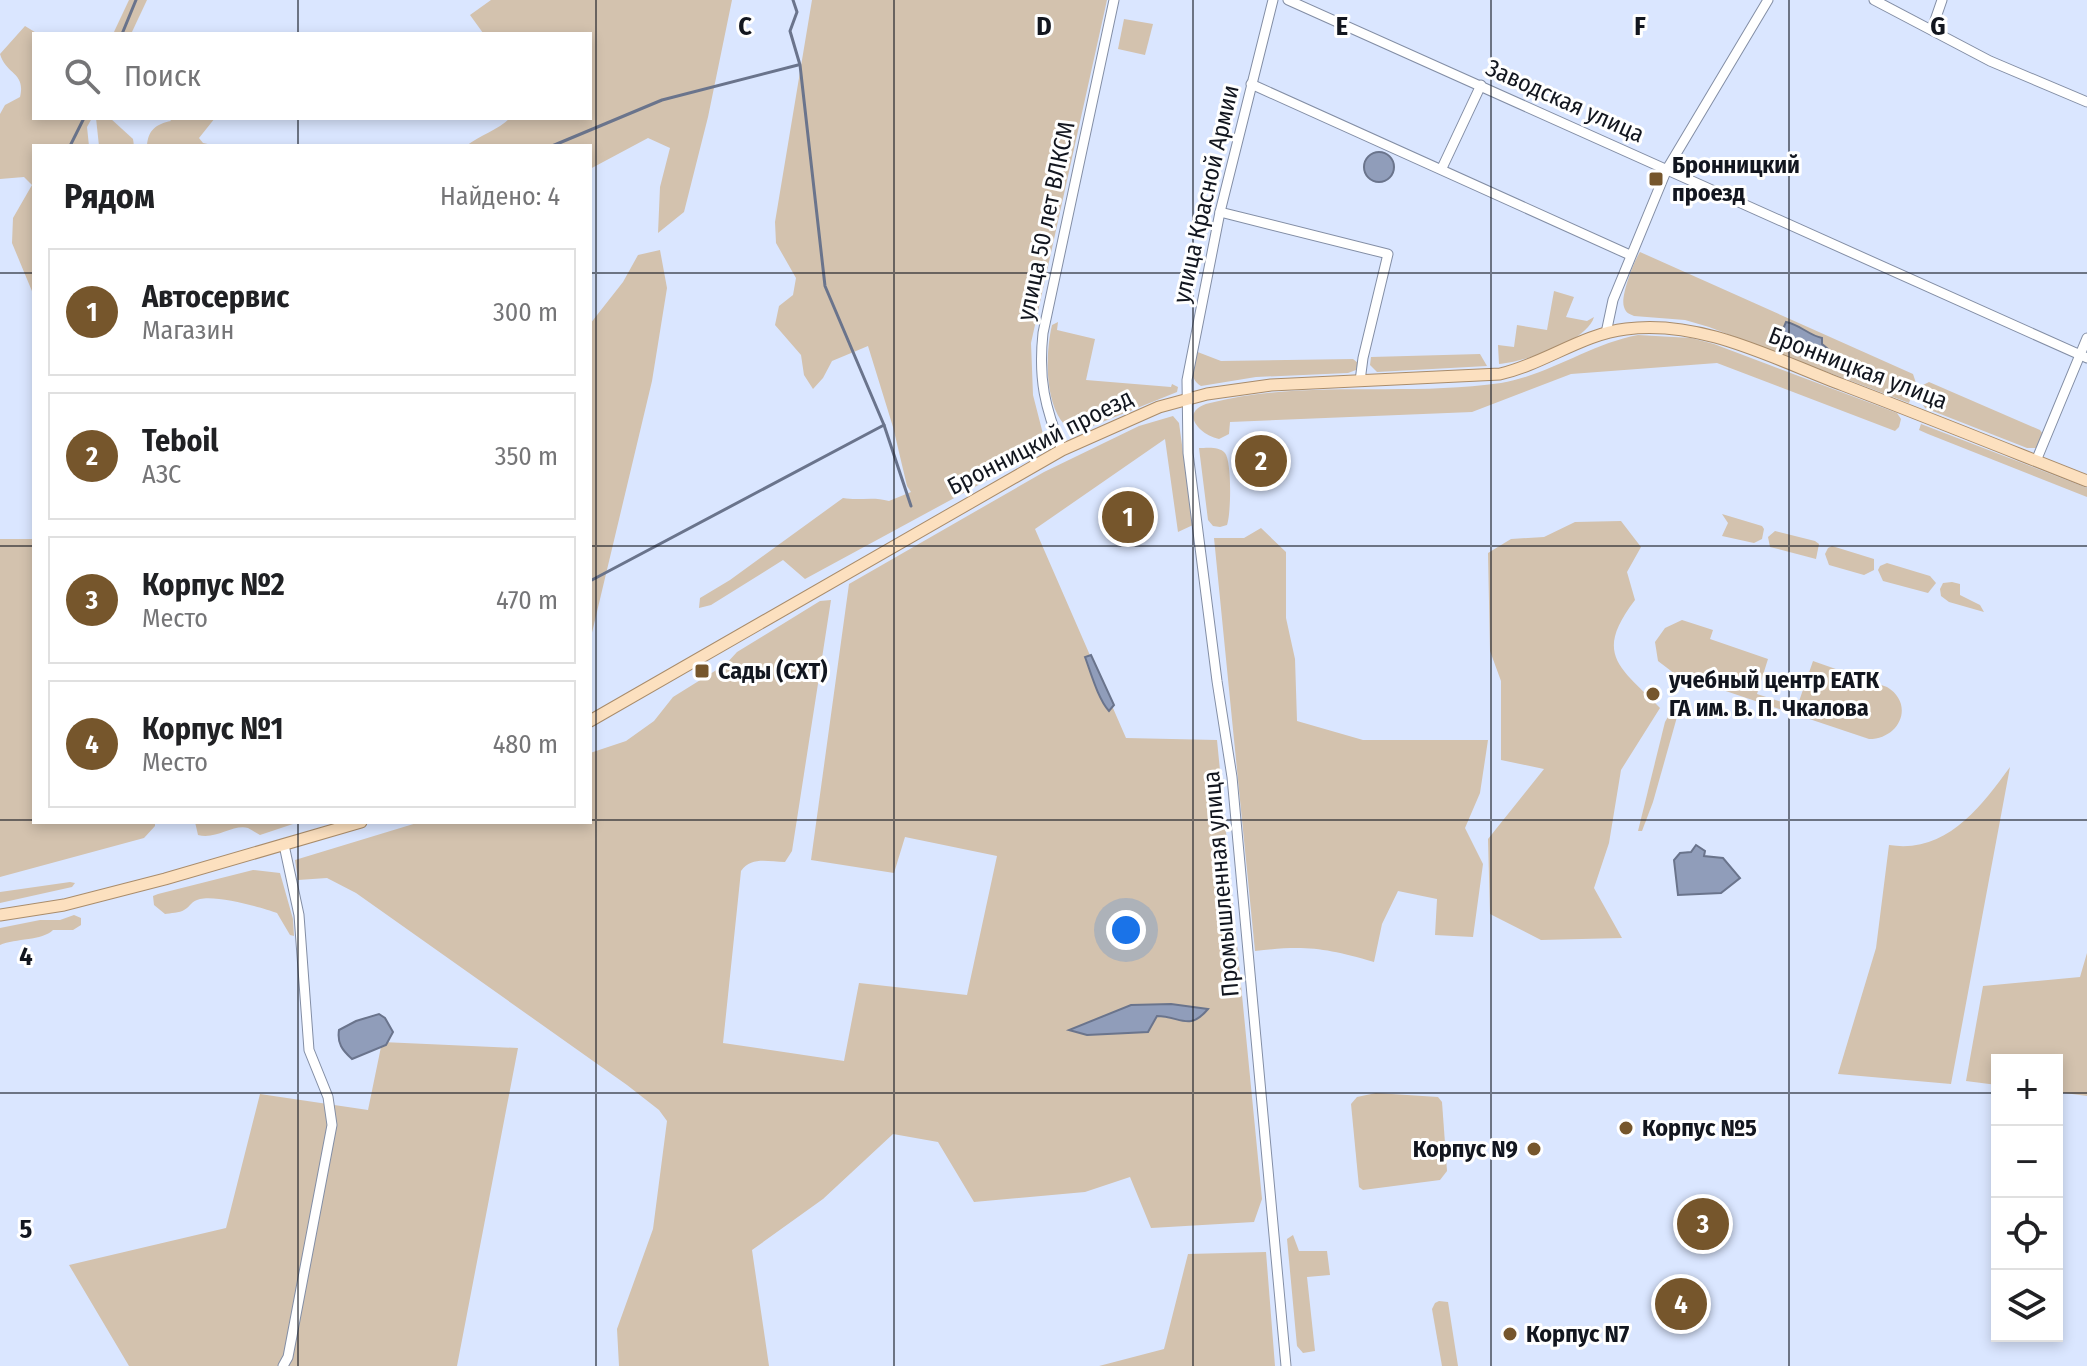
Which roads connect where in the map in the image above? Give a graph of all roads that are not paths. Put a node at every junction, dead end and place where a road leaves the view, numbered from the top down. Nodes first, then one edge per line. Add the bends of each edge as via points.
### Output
1 (1114, 0) edge
2 (1273, 0) edge
3 (1288, 0) edge
4 (1768, 0) edge
5 (1874, 0) edge
6 (1942, 0) edge
7 (1932, 29) junction
8 (1251, 84) junction
9 (1481, 85) junction
10 (2087, 102) edge
11 (1442, 168) junction
12 (1667, 169) junction
13 (1220, 212) junction
14 (1630, 255) junction
15 (1606, 333) junction
16 (2087, 338) edge
17 (2084, 356) edge
18 (1360, 381) junction
19 (1187, 399) junction
20 (1062, 450) junction
21 (2036, 461) junction
22 (2087, 481) edge
23 (592, 720) edge
24 (354, 824) edge
25 (284, 845) junction
26 (0, 915) edge
27 (283, 1366) edge
28 (1286, 1366) edge

1 - 20 street, улица 50 лет ВЛКСМ via 1043,333 1043,396
2 - 8 street, улица Красной Армии
3 - 9 street, Заводская улица
4 - 12 street
5 - 7 street
6 - 7 street
7 - 10 street via 1990,61
8 - 11 street
8 - 13 street, улица Красной Армии
9 - 11 street
9 - 12 street, Заводская улица
11 - 14 street
12 - 14 street
12 - 17 street, Заводская улица
13 - 18 street via 1388,254
13 - 19 street, улица Красной Армии
14 - 15 street
15 - 18 main road, Бронницкий проезд via 1500,374
15 - 21 main road, Бронницкая улица via 1660,327 1707,335
16 - 17 street
17 - 21 street
18 - 19 main road, Бронницкий проезд via 1239,388
19 - 20 main road, Бронницкий проезд
19 - 28 street, Промышленная улица via 1190,466 1232,777
20 - 23 main road, Бронницкий проезд
21 - 22 main road, Бронницкая улица
24 - 25 main road
25 - 26 main road via 64,905
25 - 27 street via 299,915 309,1050 328,1097 332,1125

